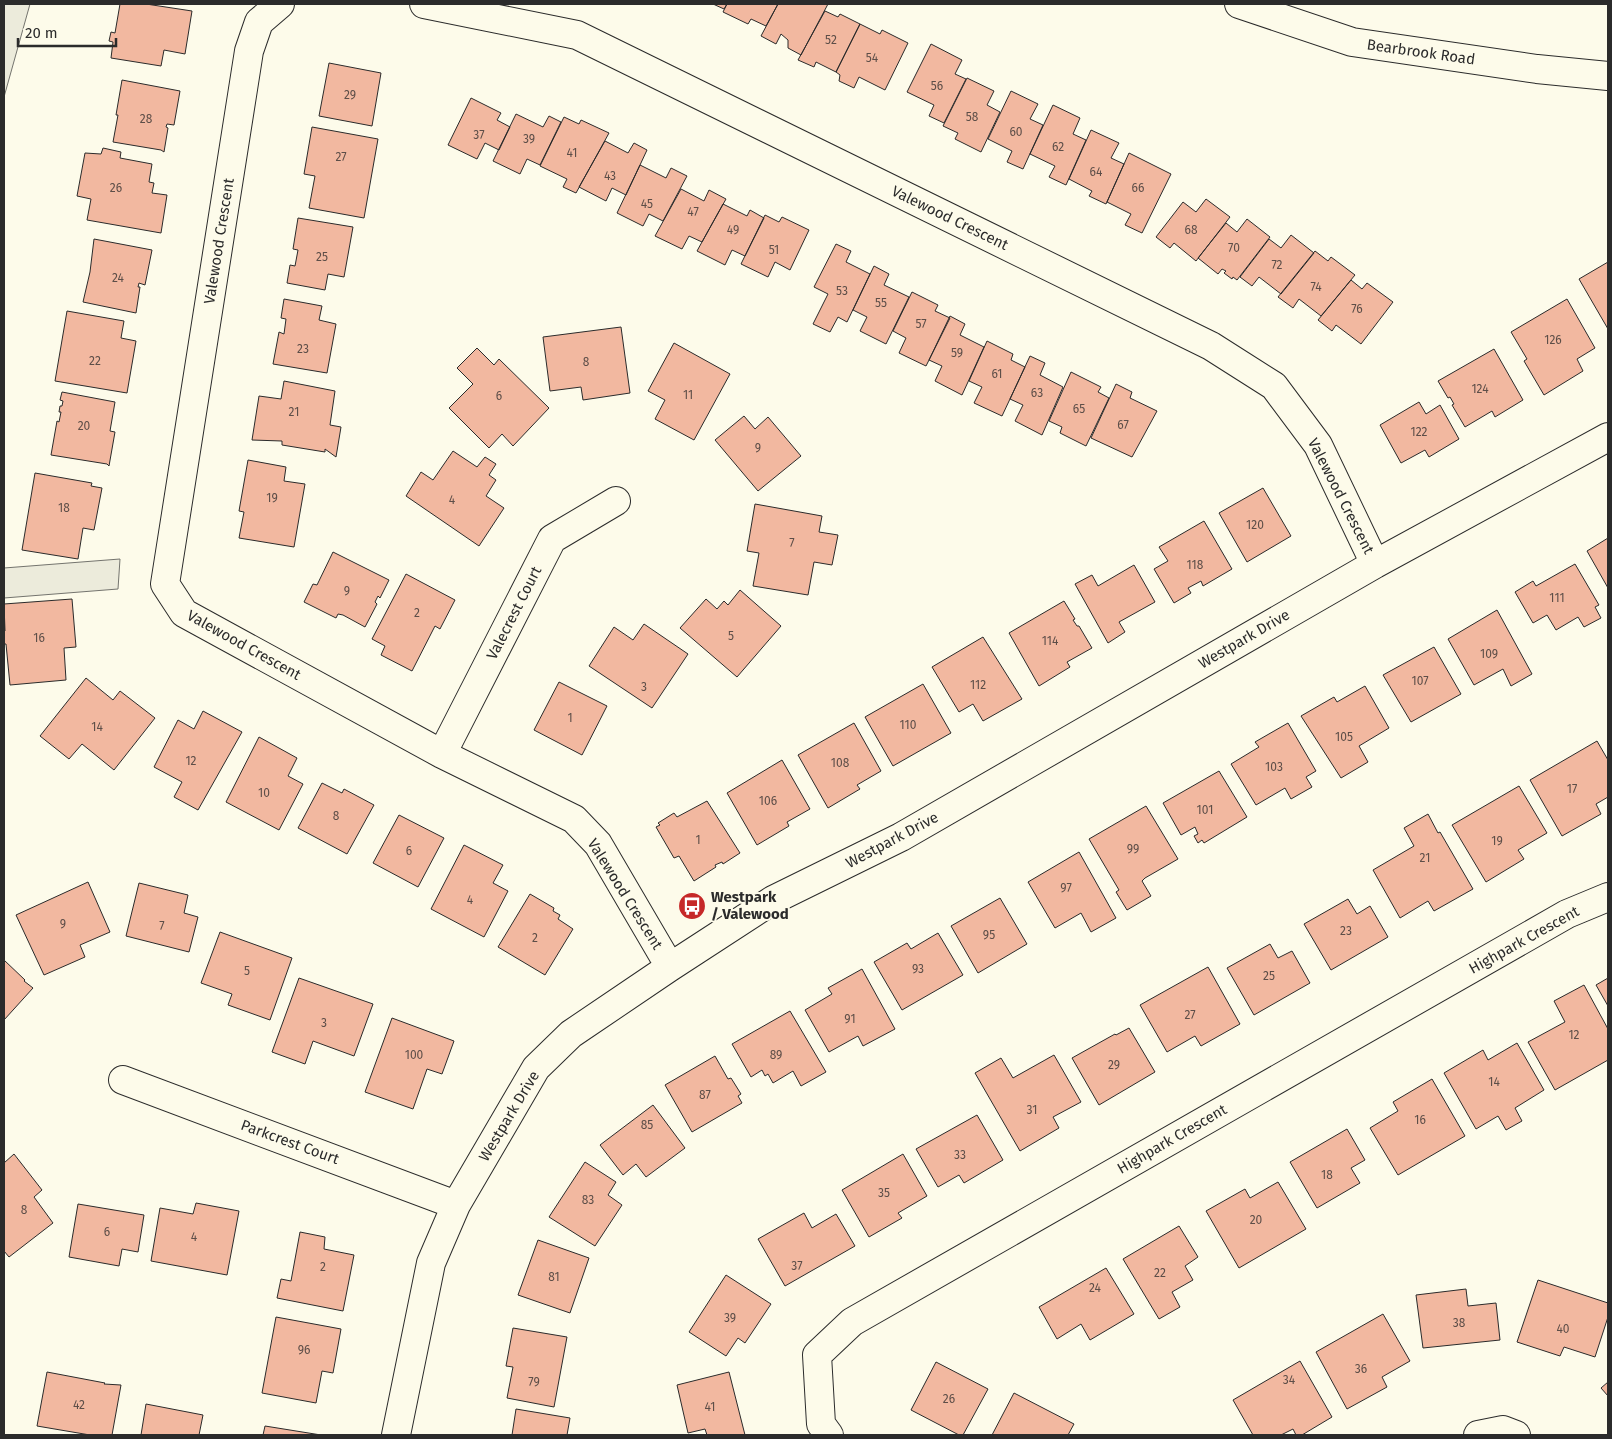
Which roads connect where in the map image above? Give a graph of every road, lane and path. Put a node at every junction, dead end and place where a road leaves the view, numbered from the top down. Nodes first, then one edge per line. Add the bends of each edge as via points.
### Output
1 (280, 4) edge
2 (424, 4) edge
3 (1239, 4) edge
4 (1608, 76) edge
5 (1608, 437) edge
6 (616, 501) dead end
7 (1375, 564) junction
8 (442, 754) junction
9 (1608, 896) edge
10 (670, 967) junction
11 (123, 1080) dead end
12 (456, 1204) junction
13 (396, 1435) edge
14 (829, 1435) edge
15 (1478, 1435) edge
16 (1516, 1435) edge

1 - 8 street, Valewood Crescent via 259,22 249,51 165,584 184,613
2 - 7 street, Valewood Crescent via 578,35 1211,346 1274,386 1318,445
3 - 4 street, Bearbrook Road via 1352,42
5 - 7 street, Westpark Drive
6 - 8 street, Valecrest Court via 552,539
7 - 10 street, Westpark Drive via 901,837 773,900
8 - 10 street, Valewood Crescent via 574,819 598,844
9 - 14 street, Highpark Crescent via 1567,914 852,1322 817,1355 821,1424
10 - 12 street, Westpark Drive via 571,1034 536,1068
11 - 12 street, Parkcrest Court
12 - 13 street, Westpark Drive via 431,1263
15 - 16 street via 1503,1430

